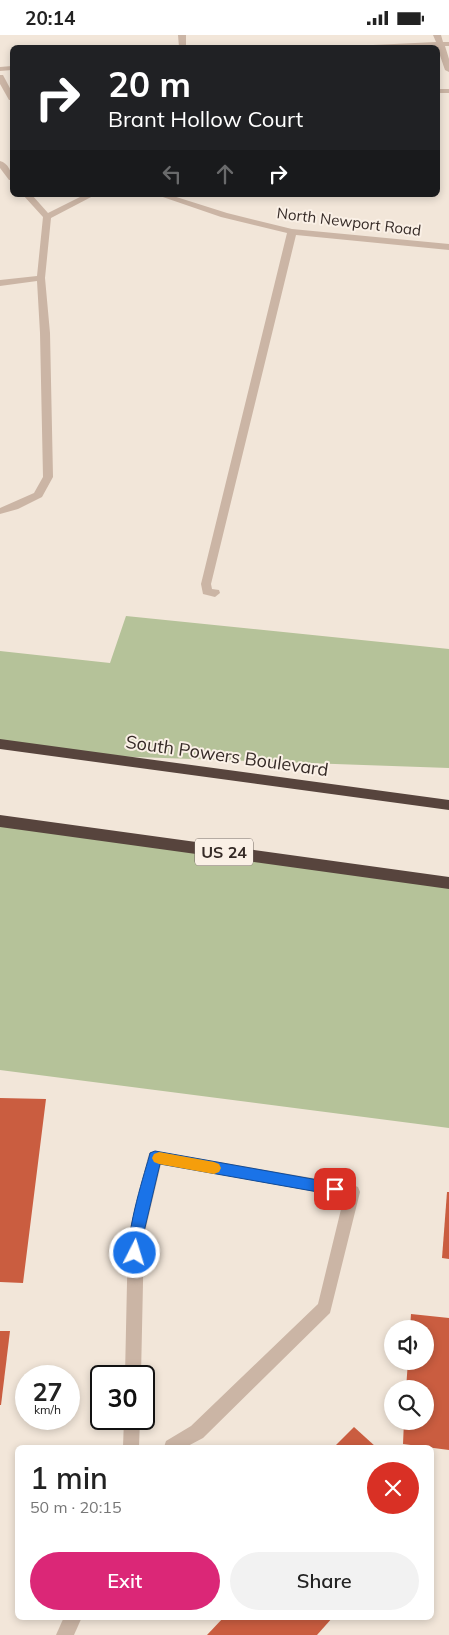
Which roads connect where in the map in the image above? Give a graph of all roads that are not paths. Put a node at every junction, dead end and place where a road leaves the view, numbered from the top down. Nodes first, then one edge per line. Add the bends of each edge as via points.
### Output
1 (437, 35) edge
2 (445, 44) edge
3 (421, 45) edge
4 (449, 70) edge
5 (0, 77) edge
6 (10, 94) edge
7 (0, 163) edge
8 (10, 175) edge
9 (30, 197) edge
10 (87, 197) edge
11 (167, 197) edge
12 (47, 217) junction
13 (292, 231) junction
14 (449, 247) edge
15 (41, 278) junction
16 (0, 283) edge
17 (0, 511) edge
18 (215, 593) dead end
19 (0, 745) edge
20 (449, 805) edge
21 (0, 821) edge
22 (449, 883) edge
23 (133, 1365) edge
24 (132, 1430) edge
25 (131, 1445) edge
26 (175, 1445) edge
27 (72, 1620) edge
28 (65, 1635) edge

1 - 2 street
2 - 3 street
2 - 4 street
5 - 6 street
7 - 8 street
9 - 12 street
10 - 12 street
11 - 13 street, North Newport Road
12 - 15 street
13 - 14 street, North Newport Road
13 - 18 street via 206,584 208,591
15 - 16 street
15 - 17 street via 48,477 38,495
19 - 20 highway, South Powers Boulevard
21 - 22 highway, US 24
23 - 26 street via 136,1236 155,1157 353,1192 325,1308 197,1432
24 - 25 street
27 - 28 street

